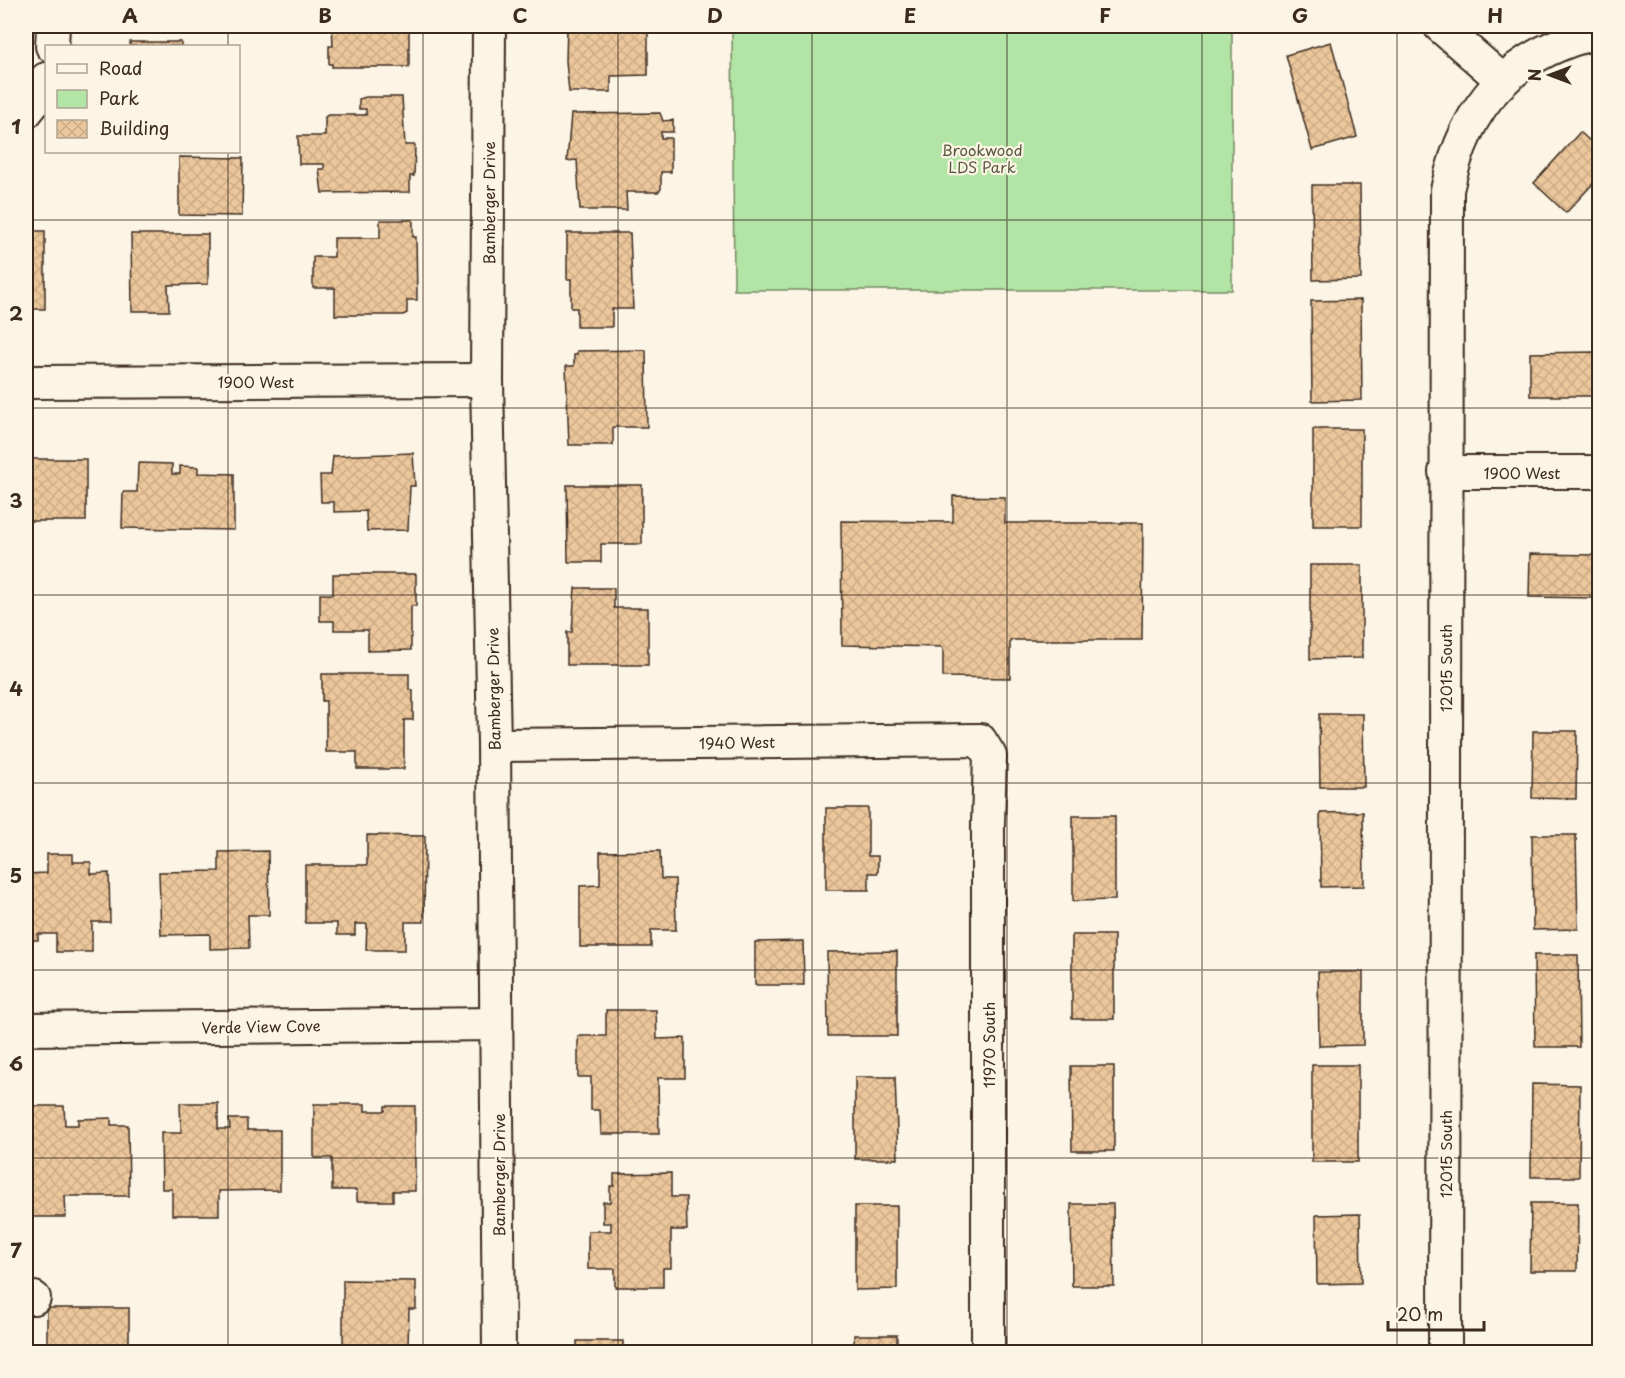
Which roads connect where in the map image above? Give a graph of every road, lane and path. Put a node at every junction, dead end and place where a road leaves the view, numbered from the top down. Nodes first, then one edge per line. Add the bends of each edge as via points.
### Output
1 (53, 26) edge
2 (489, 26) edge
3 (1440, 26) edge
4 (1599, 32) edge
5 (52, 45) edge
6 (1502, 80) junction
7 (45, 83) edge
8 (26, 112) edge
9 (487, 380) junction
10 (26, 382) edge
11 (1445, 472) junction
12 (1599, 472) edge
13 (980, 740) joint
14 (494, 745) junction
15 (496, 1024) junction
16 (26, 1029) edge
17 (499, 1353) edge
18 (988, 1353) edge
19 (1445, 1353) edge

1 - 5 street
2 - 9 street, Bamberger Drive
3 - 6 street
4 - 6 street, 12015 South via 1551,47
6 - 11 street, 12015 South via 1485,99 1461,142 1447,190
7 - 8 street
9 - 10 street, 1900 West
9 - 14 street, Bamberger Drive
11 - 12 street, 1900 West
11 - 19 street, 12015 South
13 - 14 street, 1940 West
13 - 18 street, 11970 South via 990,756
14 - 15 street, Bamberger Drive
15 - 16 street, Verde View Cove
15 - 17 street, Bamberger Drive

